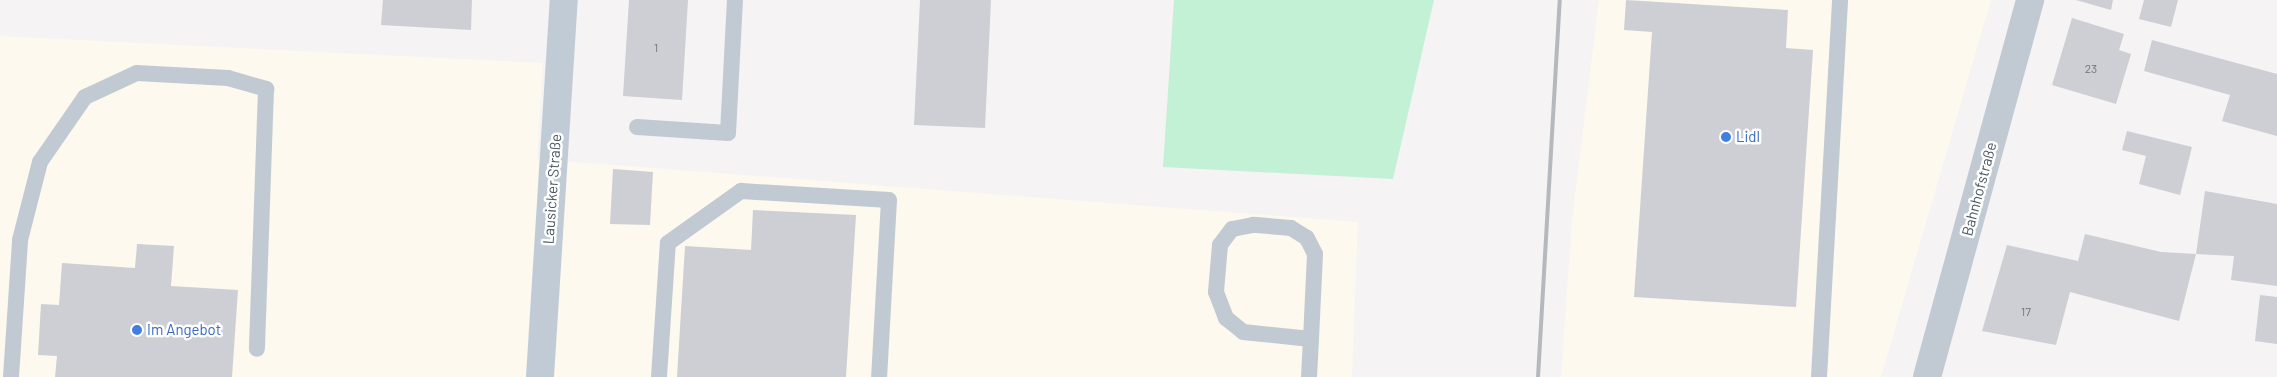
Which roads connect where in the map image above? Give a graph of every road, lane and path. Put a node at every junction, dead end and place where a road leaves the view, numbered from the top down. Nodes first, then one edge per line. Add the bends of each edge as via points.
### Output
1 (564, 0) edge
2 (735, 0) edge
3 (1840, 0) edge
4 (2030, 0) edge
5 (637, 127) dead end
6 (1311, 339) junction
7 (257, 349) dead end
8 (11, 377) edge
9 (540, 377) edge
10 (659, 377) edge
11 (879, 377) edge
12 (1309, 377) edge
13 (1818, 377) edge
14 (1927, 377) edge

1 - 9 main road, Lausicker Straße
2 - 5 lane via 728,134
3 - 13 lane
4 - 14 street, Bahnhofstraße
6 - 6 lane via 1243,332 1226,318 1216,292 1220,245 1232,229 1253,224 1291,228 1307,238 1315,254
6 - 12 lane
7 - 8 lane via 266,89 228,78 136,73 85,96 40,162 20,240
10 - 11 lane via 668,243 741,191 890,200

